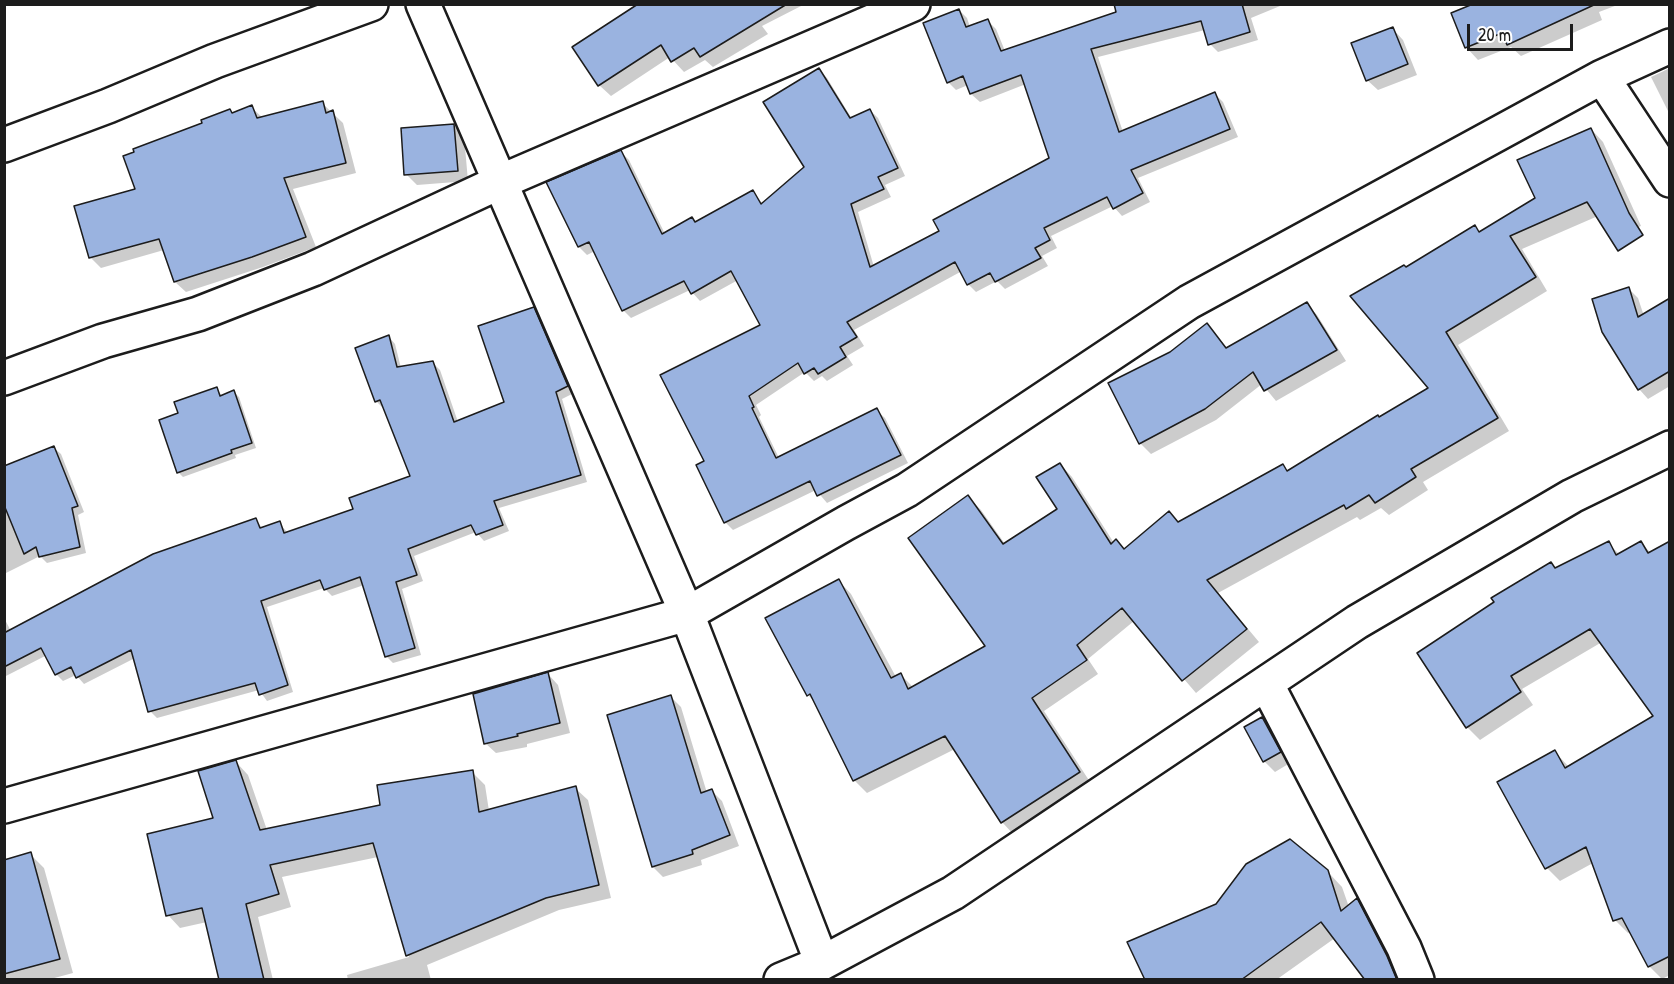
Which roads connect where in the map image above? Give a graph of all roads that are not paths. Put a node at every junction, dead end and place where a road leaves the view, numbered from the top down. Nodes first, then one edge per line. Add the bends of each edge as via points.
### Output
1 (371, 4) edge
2 (423, 4) edge
3 (913, 4) edge
4 (1670, 46) edge
5 (1602, 77) junction
6 (4, 145) edge
7 (1670, 180) edge
8 (500, 182) junction
9 (4, 378) edge
10 (1670, 448) edge
11 (687, 614) junction
12 (1266, 683) junction
13 (4, 806) edge
14 (822, 963) junction
15 (781, 980) edge
16 (1417, 980) edge

1 - 6 street
2 - 8 street
3 - 8 street
4 - 5 street
5 - 7 street
5 - 11 street via 1189,302 908,490
8 - 9 street via 302,273 198,314 103,341
8 - 11 street
10 - 12 street via 1572,496 1357,622
11 - 13 street
11 - 14 street
12 - 14 street via 953,893
12 - 16 street
14 - 15 street

